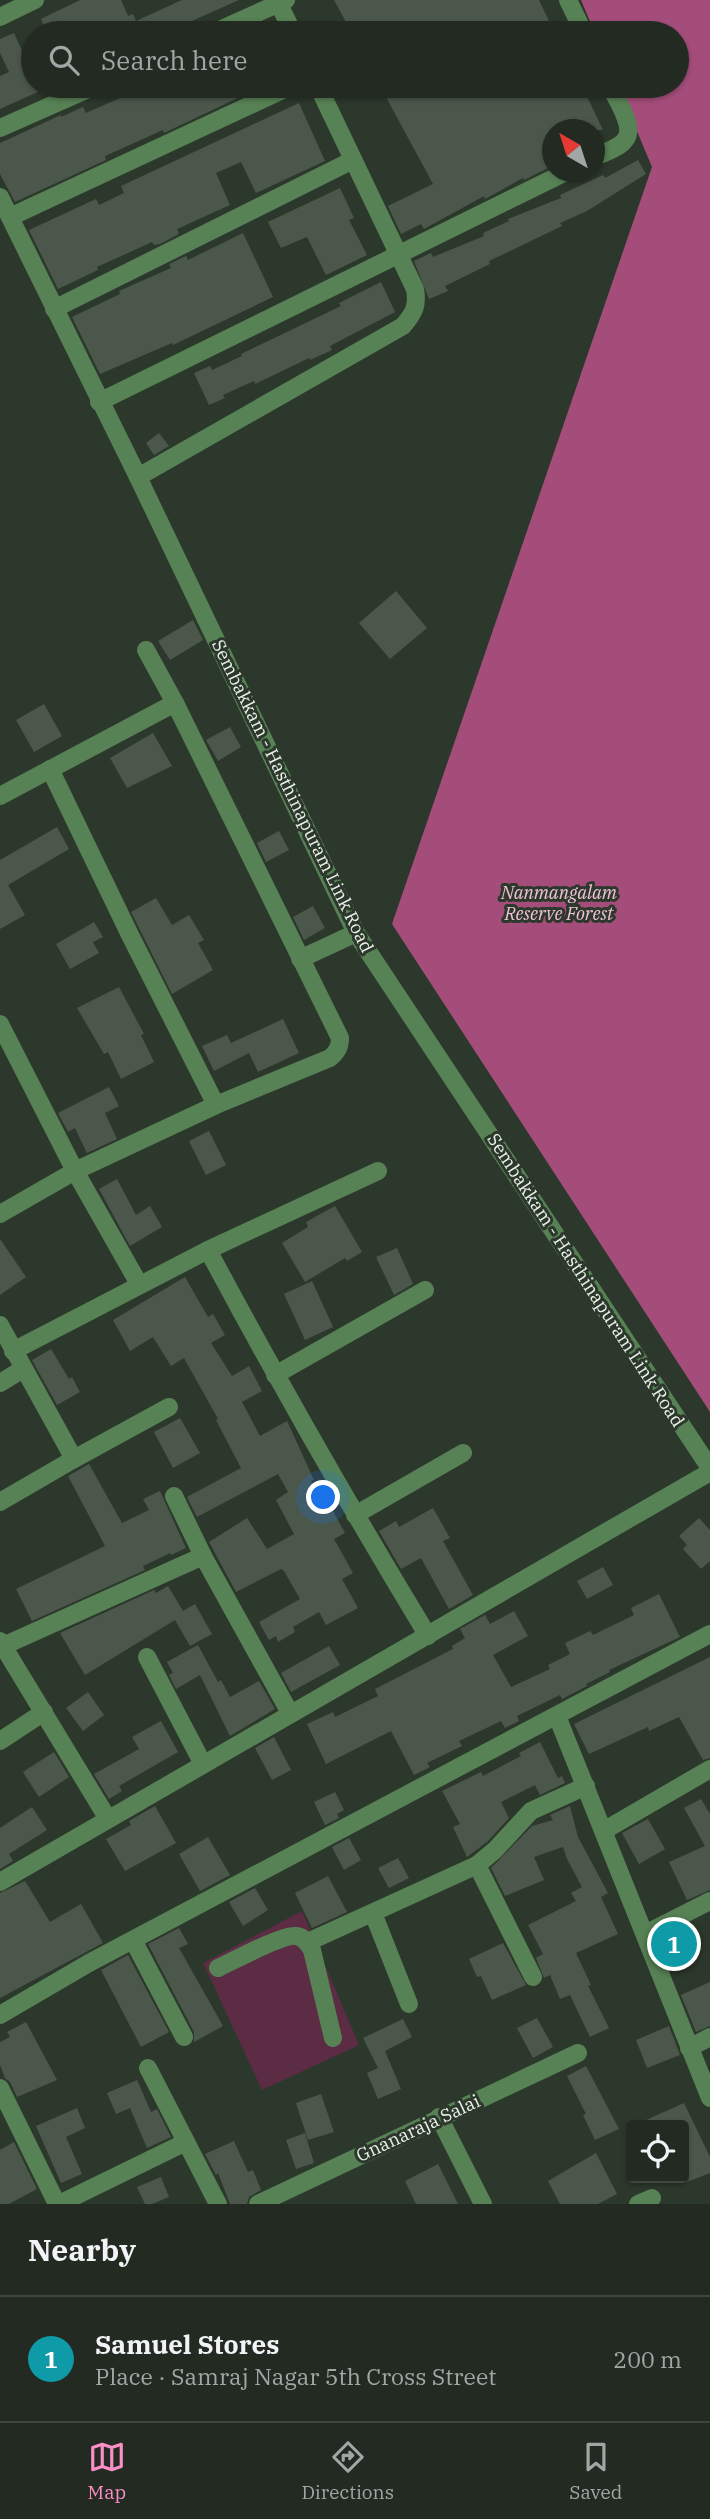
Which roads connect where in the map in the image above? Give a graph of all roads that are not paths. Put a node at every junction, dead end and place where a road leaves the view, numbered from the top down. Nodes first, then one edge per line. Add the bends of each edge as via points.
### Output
1 (35, 0) edge
2 (568, 0) edge
3 (281, 1) edge
4 (0, 17) edge
5 (238, 21) edge
6 (288, 21) edge
7 (578, 21) edge
8 (67, 98) edge
9 (265, 98) edge
10 (324, 98) edge
11 (616, 98) edge
12 (0, 128) edge
13 (605, 151) edge
14 (353, 160) junction
15 (546, 182) edge
16 (0, 197) edge
17 (10, 217) junction
18 (397, 255) junction
19 (54, 309) junction
20 (99, 402) junction
21 (138, 477) junction
22 (146, 650) dead end
23 (175, 703) junction
24 (50, 769) junction
25 (0, 796) edge
26 (356, 933) junction
27 (300, 959) junction
28 (0, 1024) edge
29 (216, 1105) junction
30 (75, 1171) junction
31 (378, 1171) dead end
32 (0, 1214) edge
33 (208, 1250) junction
34 (139, 1284) junction
35 (425, 1290) dead end
36 (0, 1325) edge
37 (13, 1351) junction
38 (23, 1369) junction
39 (275, 1375) junction
40 (0, 1383) edge
41 (169, 1408) dead end
42 (463, 1453) dead end
43 (74, 1459) junction
44 (710, 1470) edge
45 (174, 1496) dead end
46 (0, 1502) edge
47 (355, 1516) junction
48 (203, 1556) junction
49 (710, 1634) edge
50 (428, 1636) junction
51 (1, 1643) edge
52 (147, 1657) dead end
53 (44, 1712) junction
54 (290, 1713) junction
55 (557, 1716) junction
56 (0, 1741) edge
57 (203, 1764) junction
58 (710, 1769) edge
59 (586, 1786) junction
60 (108, 1819) junction
61 (605, 1830) junction
62 (477, 1866) junction
63 (0, 1882) edge
64 (710, 1901) edge
65 (373, 1913) junction
66 (645, 1934) junction
67 (133, 1940) junction
68 (308, 1942) junction
69 (218, 1968) dead end
70 (533, 1977) dead end
71 (409, 2004) dead end
72 (0, 2015) edge
73 (184, 2038) dead end
74 (333, 2038) dead end
75 (710, 2038) edge
76 (689, 2048) junction
77 (578, 2053) dead end
78 (148, 2068) dead end
79 (0, 2088) edge
80 (710, 2098) edge
81 (439, 2117) junction
82 (186, 2142) junction
83 (58, 2204) edge
84 (218, 2204) edge
85 (258, 2204) edge
86 (483, 2204) edge

1 - 4 street
2 - 7 street
3 - 5 street
3 - 6 street
8 - 12 street
9 - 17 street
10 - 14 street
11 - 13 street via 628,132 626,139
14 - 18 street
14 - 19 street
15 - 18 street
16 - 17 street, Sembakkam - Hasthinapuram Link Road
17 - 19 street, Sembakkam - Hasthinapuram Link Road
18 - 20 street
18 - 21 street via 417,302 403,326
19 - 20 street, Sembakkam - Hasthinapuram Link Road
20 - 21 street, Sembakkam - Hasthinapuram Link Road
21 - 26 street, Sembakkam - Hasthinapuram Link Road
22 - 23 street
23 - 24 street
23 - 27 street
24 - 25 street
24 - 29 street
26 - 27 street
26 - 44 street, Sembakkam - Hasthinapuram Link Road
27 - 29 street via 340,1038 337,1052
28 - 30 street
29 - 30 street
30 - 32 street
30 - 34 street
31 - 33 street
33 - 34 street
33 - 39 street
34 - 37 street
35 - 39 street
36 - 37 street
37 - 38 street
38 - 40 street
38 - 43 street
39 - 47 street
41 - 43 street
42 - 47 street
43 - 46 street
44 - 50 street
45 - 48 street
47 - 50 street
48 - 51 street
48 - 54 street
49 - 55 street
50 - 54 street
51 - 53 street
52 - 57 street
53 - 56 street
53 - 60 street
54 - 57 street
55 - 59 street
55 - 67 street
57 - 60 street
58 - 61 street
59 - 61 street
59 - 62 street via 531,1811
60 - 63 street
61 - 66 street
62 - 65 street
62 - 70 street
64 - 66 street
65 - 68 street
65 - 71 street
66 - 76 street
67 - 72 street
67 - 73 street
68 - 69 street via 293,1935
68 - 74 street
75 - 76 street
76 - 80 street
77 - 81 street, Gnanaraja Salai
78 - 82 street
79 - 83 street
81 - 85 street, Gnanaraja Salai
81 - 86 street
82 - 83 street
82 - 84 street

